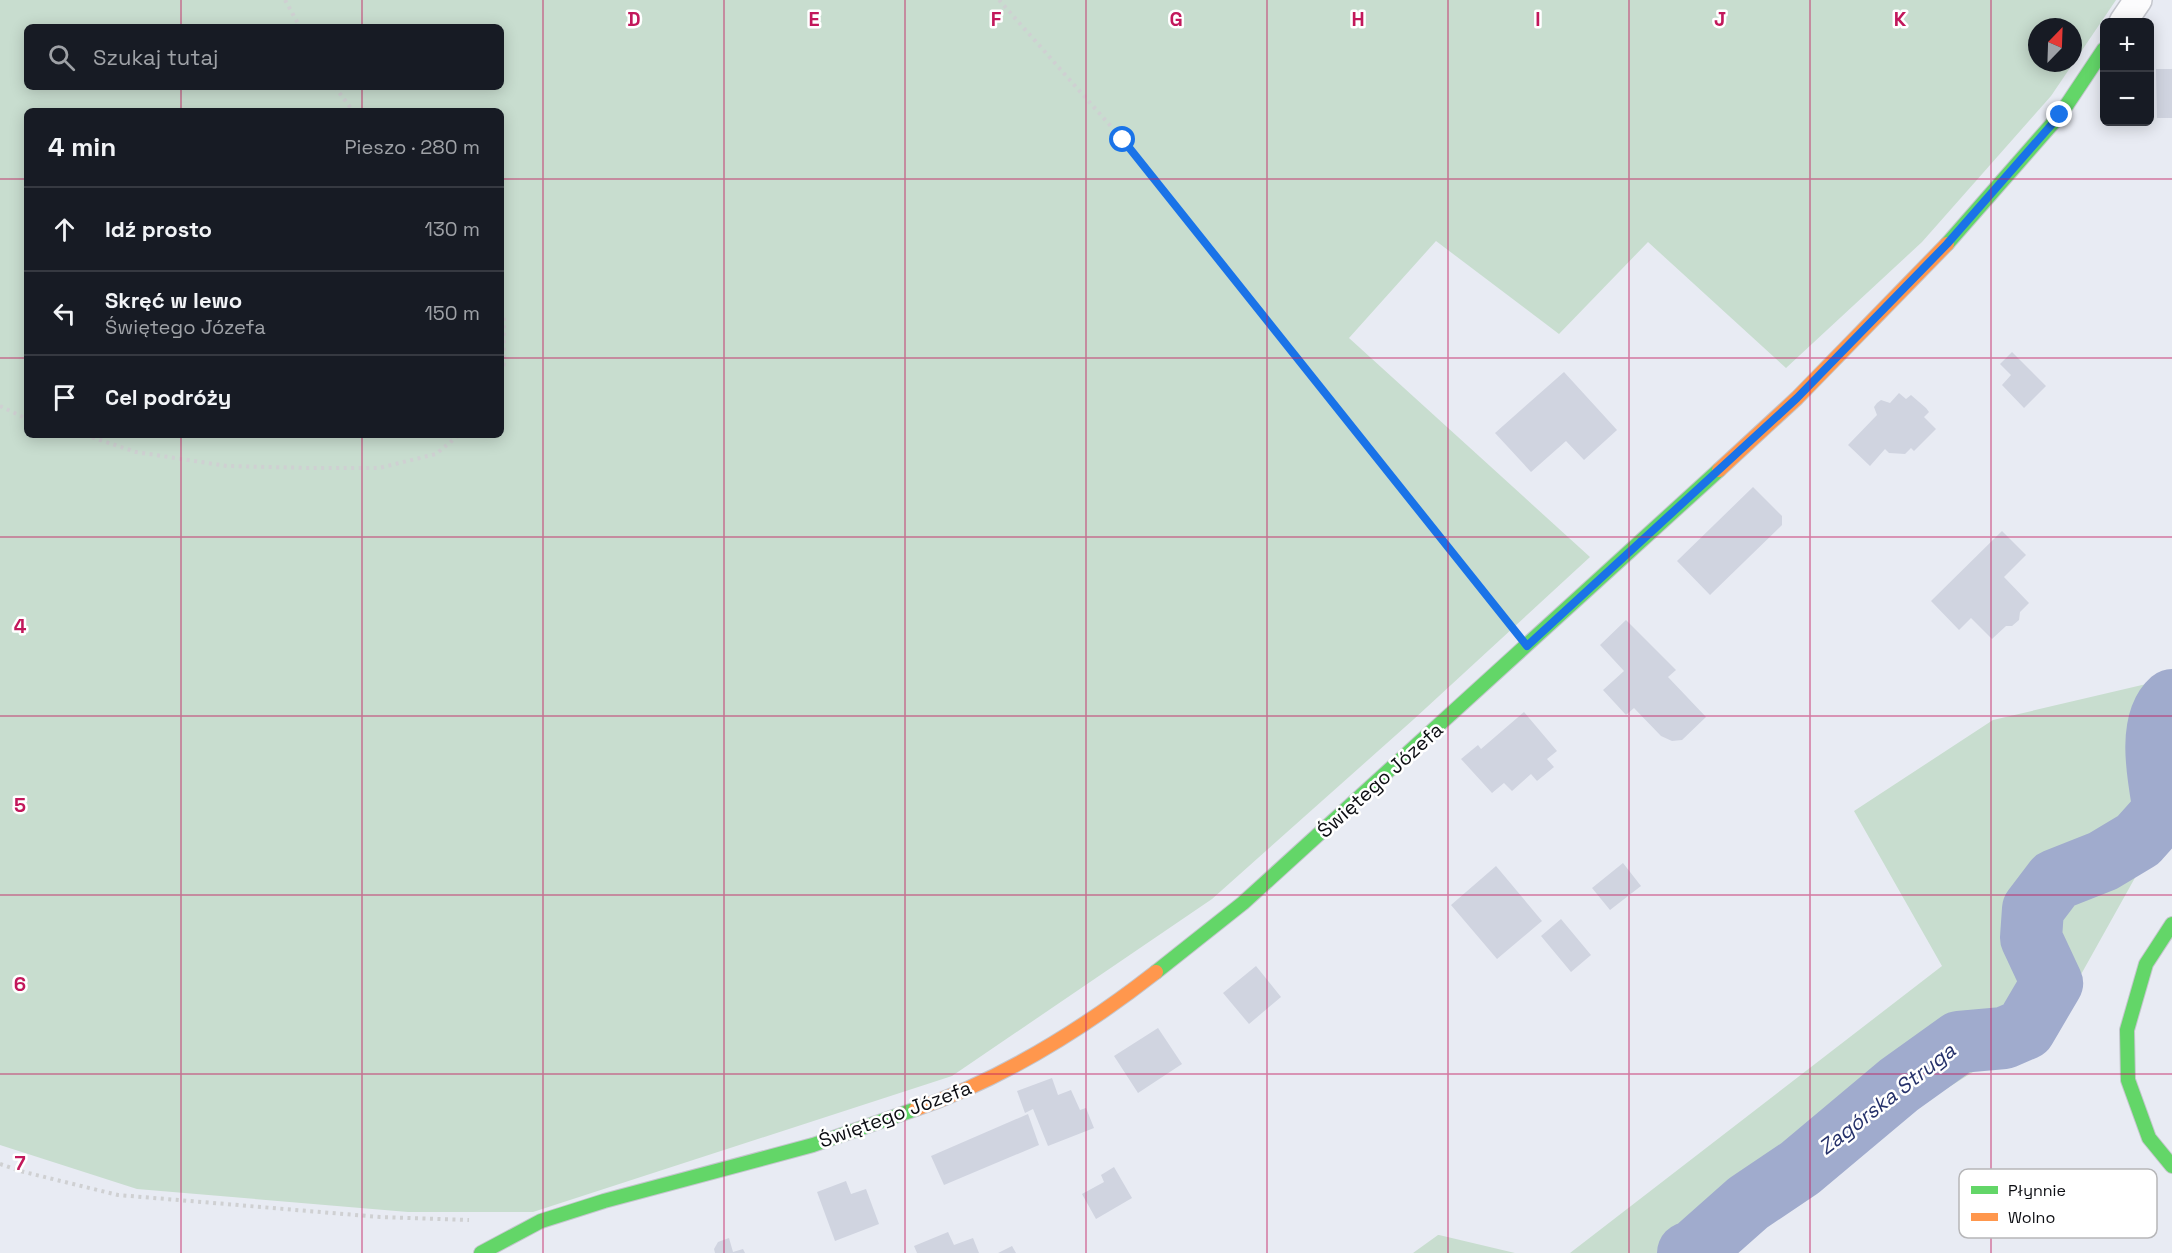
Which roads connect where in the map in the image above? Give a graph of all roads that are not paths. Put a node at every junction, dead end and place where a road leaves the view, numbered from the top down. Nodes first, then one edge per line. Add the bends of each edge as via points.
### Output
1 (2138, 0) edge
2 (2126, 18) edge
3 (2100, 55) edge
4 (2172, 924) edge
5 (2172, 1166) edge
6 (481, 1253) edge

1 - 2 street
3 - 6 street, Świętego Józefa via 2060,115 1939,253 1797,398 1243,903 1121,999 1029,1058 952,1096 813,1145 541,1221
4 - 5 street via 2146,964 2127,1030 2128,1080 2149,1138

